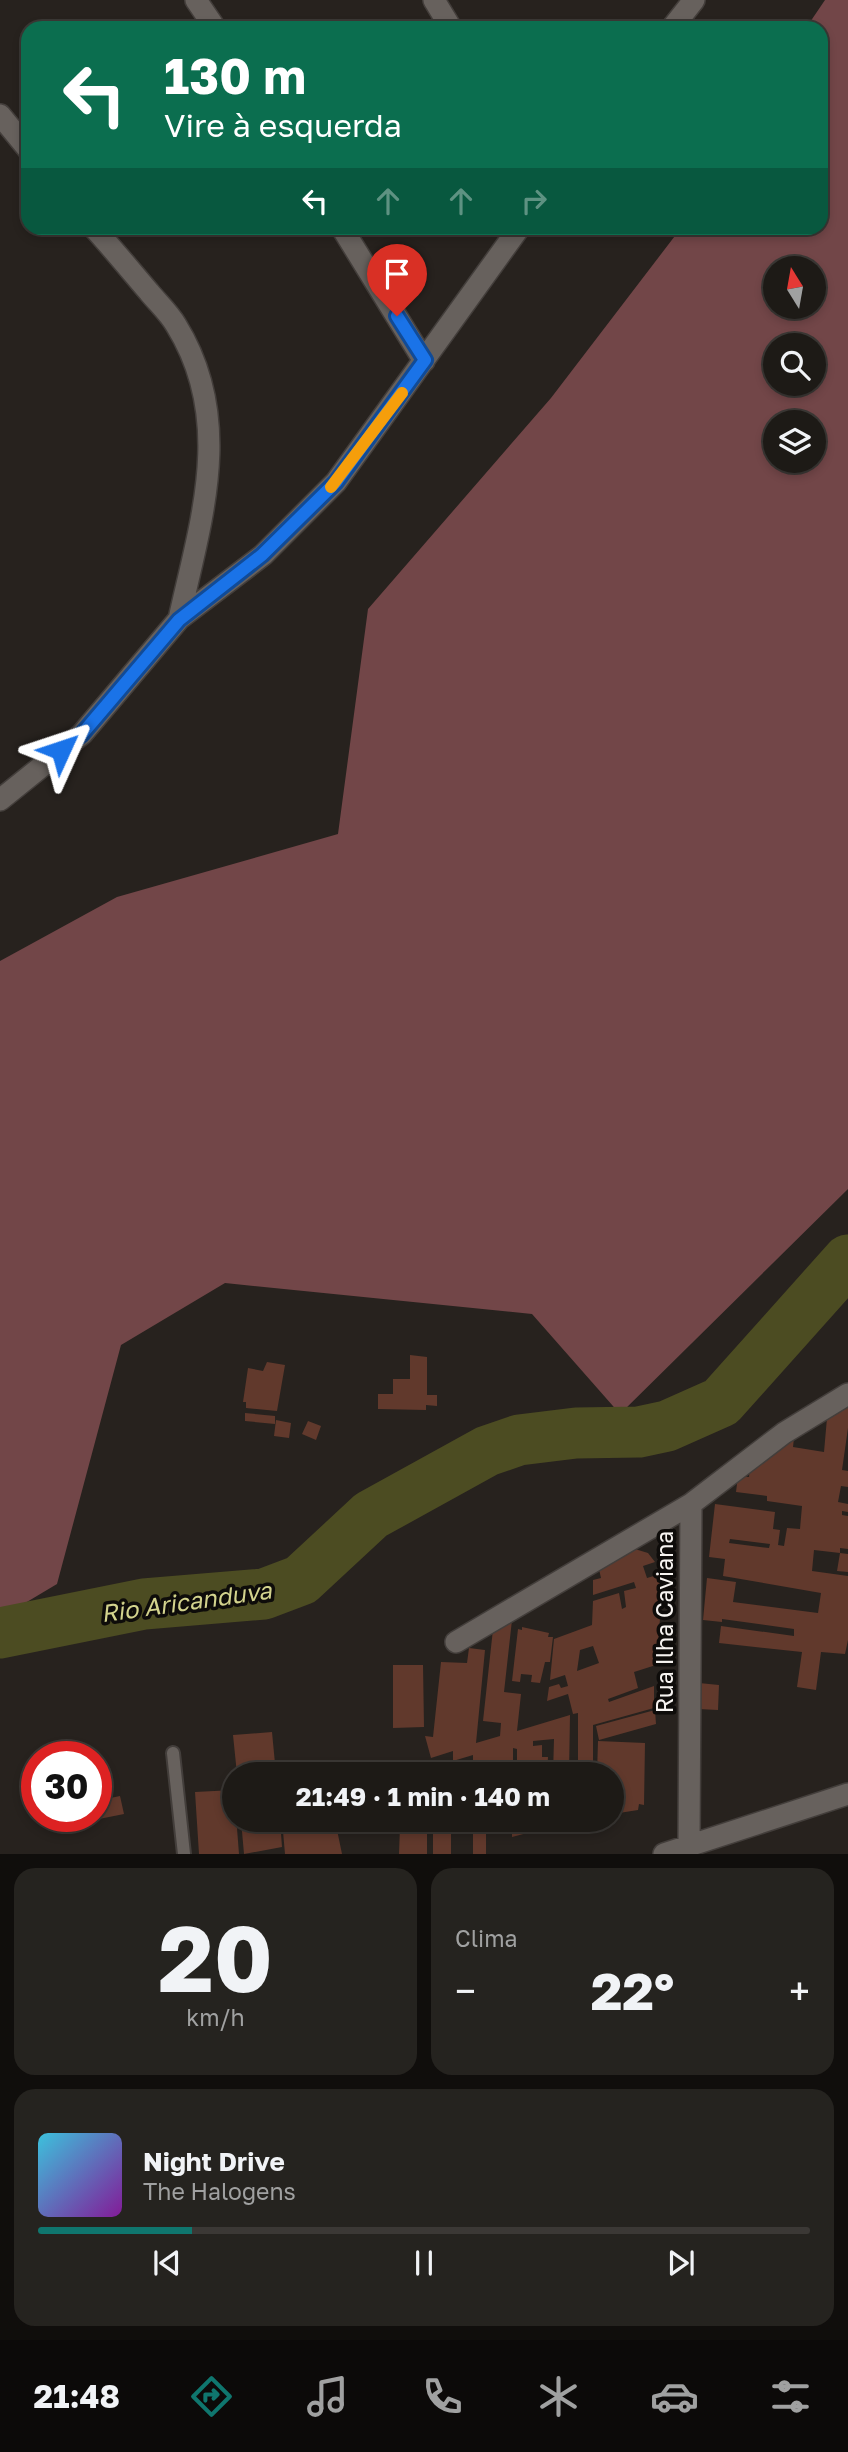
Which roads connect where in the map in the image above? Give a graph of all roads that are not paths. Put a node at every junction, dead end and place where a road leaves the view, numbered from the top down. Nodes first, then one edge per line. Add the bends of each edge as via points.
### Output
1 (196, 0) edge
2 (433, 0) edge
3 (694, 0) edge
4 (210, 21) edge
5 (446, 21) edge
6 (678, 21) edge
7 (0, 115) edge
8 (21, 140) edge
9 (100, 235) edge
10 (346, 235) edge
11 (514, 235) edge
12 (425, 360) junction
13 (179, 620) junction
14 (0, 800) edge
15 (848, 1394) edge
16 (691, 1504) junction
17 (456, 1642) dead end
18 (173, 1753) dead end
19 (848, 1794) edge
20 (689, 1844) junction
21 (184, 1853) edge
22 (664, 1853) edge

1 - 4 street
2 - 5 street
3 - 6 street
7 - 8 street
9 - 13 street via 175,323 200,381 209,431 208,490
10 - 12 street
11 - 12 street
12 - 13 street via 336,482 262,555
13 - 14 street via 82,734
15 - 16 street via 784,1433
16 - 17 street, Rua Ilha Caviana
16 - 20 street, Rua Ilha Caviana
18 - 21 lane
19 - 20 street
20 - 22 street

